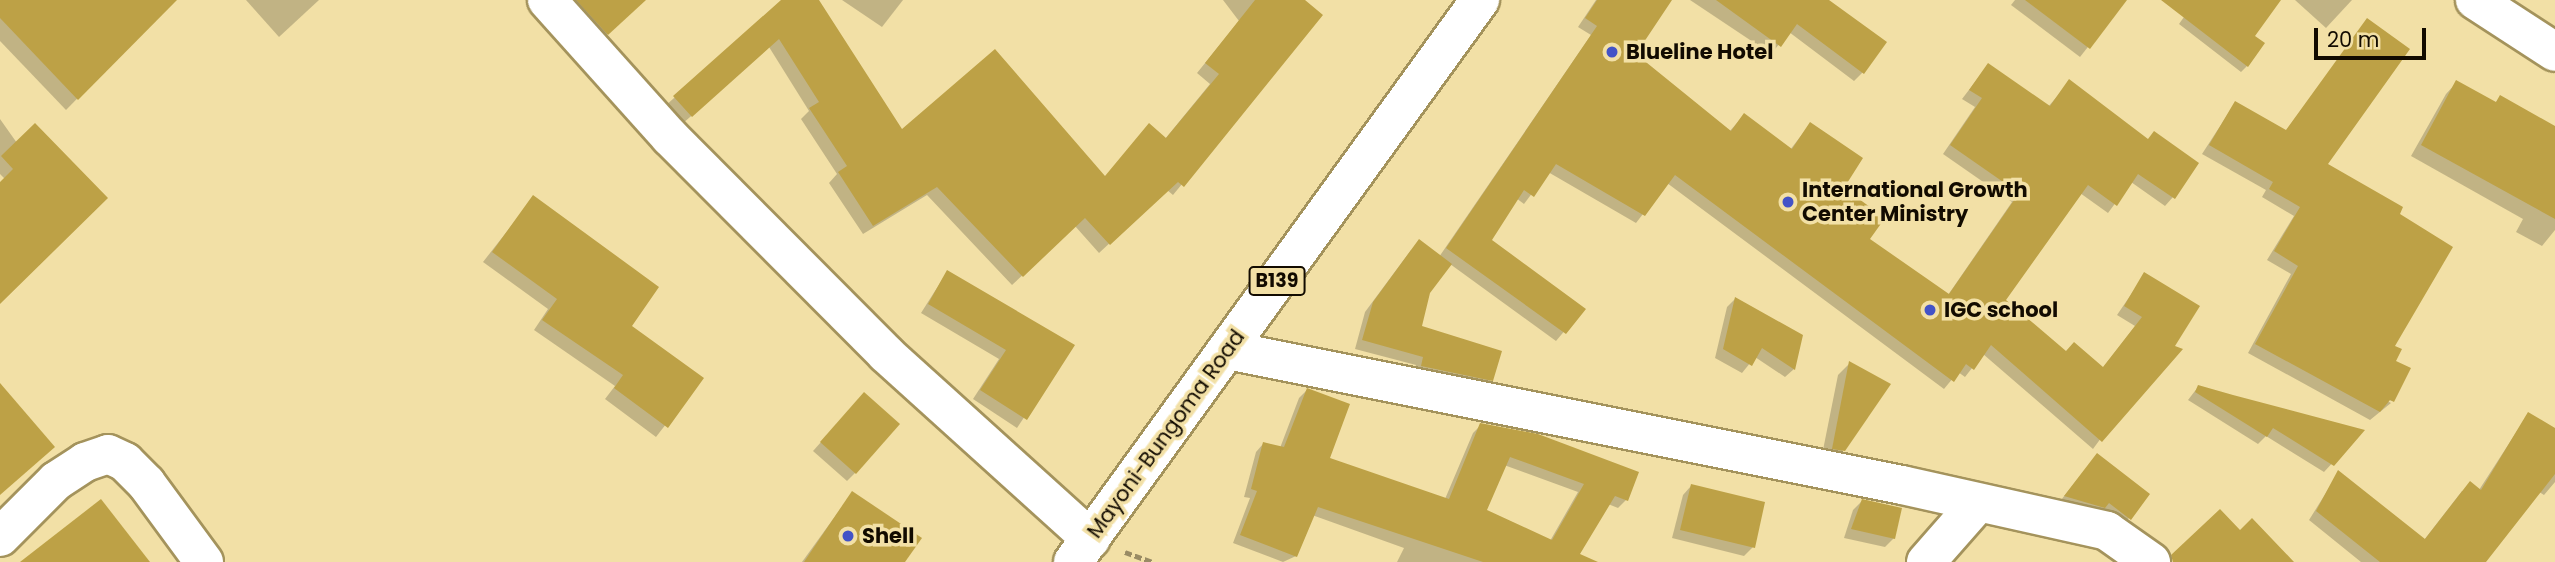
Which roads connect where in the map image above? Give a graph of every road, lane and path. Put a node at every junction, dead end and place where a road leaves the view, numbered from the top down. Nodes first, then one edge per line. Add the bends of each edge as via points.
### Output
1 (547, 0) edge
2 (1480, 0) edge
3 (2475, 0) edge
4 (2555, 52) edge
5 (1227, 350) junction
6 (1977, 504) junction
7 (0, 537) edge
8 (1082, 550) edge
9 (204, 562) edge
10 (1926, 562) edge
11 (2151, 562) edge

1 - 8 street via 670,137
2 - 5 street, Mayoni-Bungoma Road / B139
3 - 4 street
5 - 6 street via 1902,485
5 - 8 street, Mayoni-Bungoma Road / B139
6 - 10 street
6 - 11 street via 2107,531
7 - 9 street via 56,481 108,454 125,462 146,483

